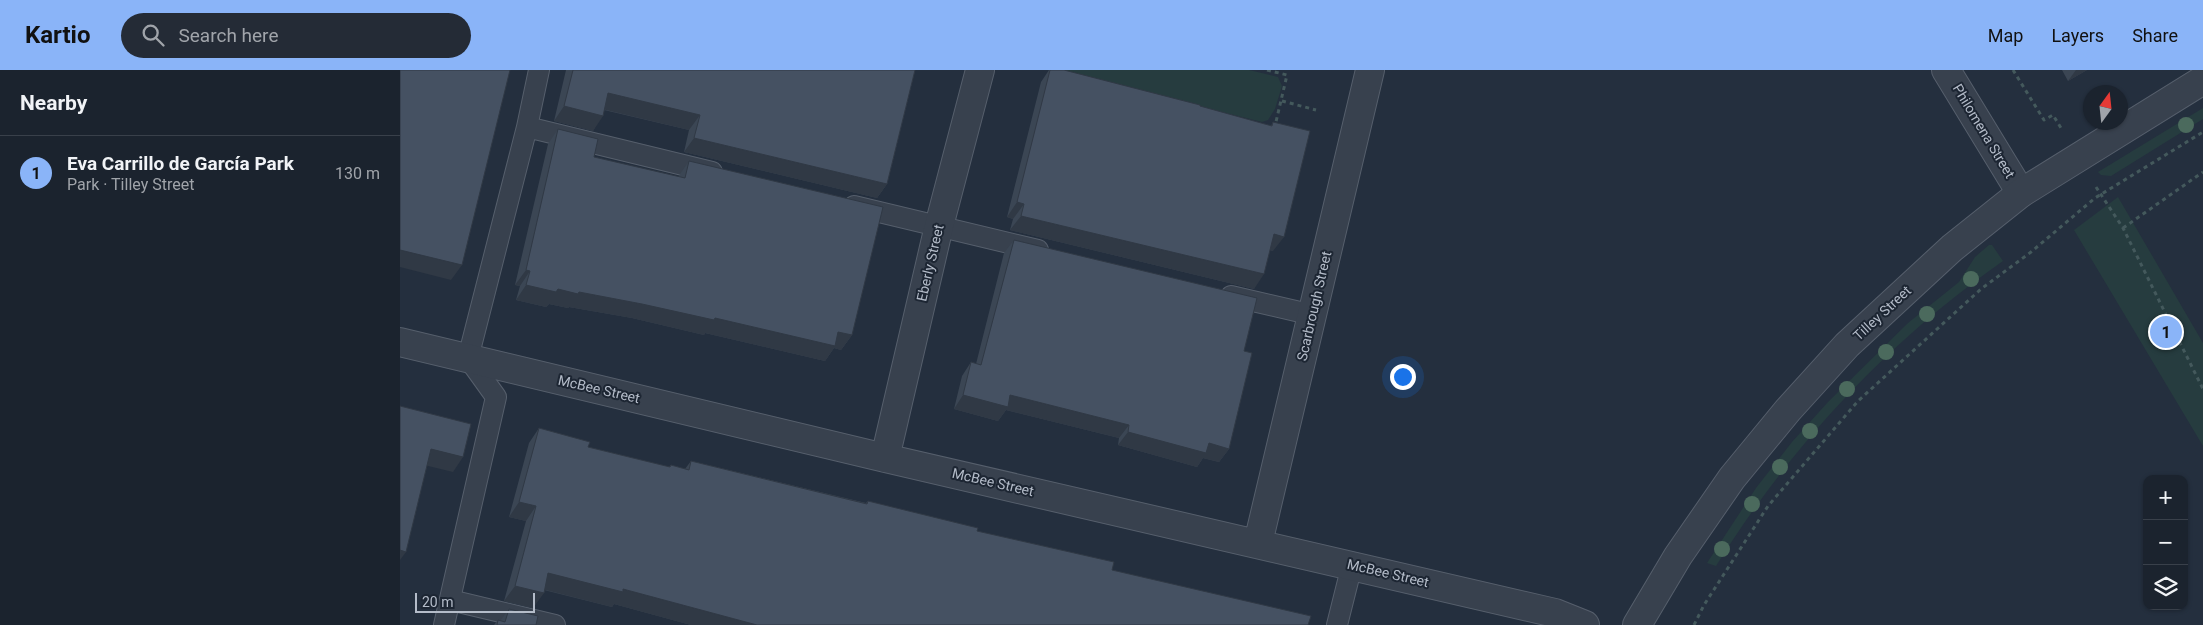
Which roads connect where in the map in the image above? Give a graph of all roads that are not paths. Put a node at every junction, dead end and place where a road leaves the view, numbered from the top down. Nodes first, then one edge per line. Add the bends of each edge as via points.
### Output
1 (539, 70) edge
2 (980, 70) edge
3 (1370, 70) edge
4 (1946, 70) edge
5 (2203, 80) edge
6 (526, 127) junction
7 (728, 175) edge
8 (2021, 193) junction
9 (833, 200) edge
10 (939, 226) junction
11 (1061, 255) edge
12 (1213, 292) edge
13 (1313, 315) junction
14 (400, 342) edge
15 (468, 358) junction
16 (885, 458) junction
17 (1258, 542) junction
18 (1352, 565) junction
19 (450, 600) junction
20 (444, 625) edge
21 (555, 625) edge
22 (1337, 625) edge
23 (1585, 625) edge
24 (1637, 625) edge

1 - 6 lane
2 - 10 street, Eberly Street
3 - 13 street, Scarbrough Street
4 - 8 street, Philomena Street
5 - 8 street, Tilley Street
6 - 7 lane
6 - 15 lane
8 - 24 street, Tilley Street via 1952,248 1847,345 1794,403 1726,486 1678,556
9 - 10 lane
10 - 11 lane
10 - 16 street, Eberly Street
12 - 13 lane
13 - 17 street, Scarbrough Street
14 - 15 street, McBee Street
15 - 16 street, McBee Street
15 - 19 lane via 496,397
16 - 17 street, McBee Street
17 - 18 street, McBee Street
18 - 22 lane
18 - 23 street, McBee Street via 1555,613
19 - 20 lane
19 - 21 lane

